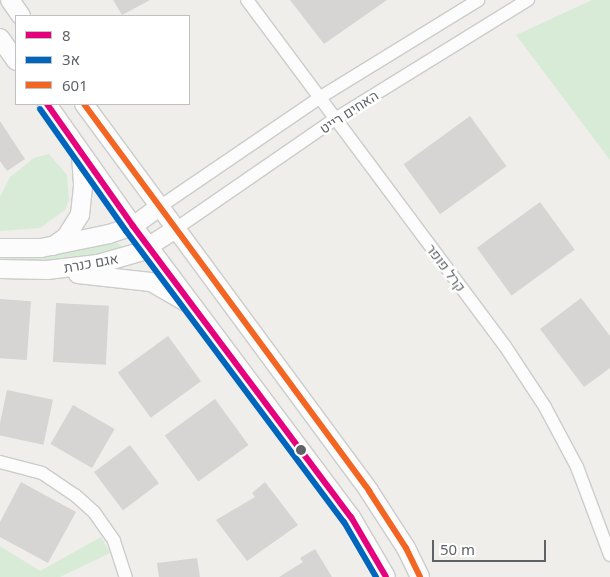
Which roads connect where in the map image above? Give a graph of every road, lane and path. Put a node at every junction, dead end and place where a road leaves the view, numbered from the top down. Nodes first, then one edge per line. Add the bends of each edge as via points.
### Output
1 (10, 0) edge
2 (247, 0) edge
3 (478, 0) edge
4 (528, 0) edge
5 (20, 15) edge
6 (0, 38) edge
7 (15, 60) edge
8 (319, 98) junction
9 (47, 105) edge
10 (85, 105) edge
11 (335, 119) junction
12 (81, 152) junction
13 (158, 208) junction
14 (134, 226) junction
15 (174, 230) junction
16 (52, 246) junction
17 (150, 247) junction
18 (0, 248) edge
19 (0, 269) edge
20 (28, 270) junction
21 (196, 309) junction
22 (0, 462) edge
23 (610, 555) edge
24 (126, 577) edge
25 (386, 577) edge
26 (420, 577) edge

1 - 5 main road
2 - 8 street, קרל פופר
3 - 8 street, האחים רייט
4 - 11 street, האחים רייט
6 - 7 main road
8 - 11 street, קרל פופר
8 - 13 street, האחים רייט
9 - 12 main road
10 - 13 main road
11 - 15 street, האחים רייט
11 - 23 street, קרל פופר via 505,346 545,407 577,468
12 - 14 main road
12 - 16 main road via 83,184 80,215 66,237
13 - 14 main road, אגם כנרת
13 - 15 main road
14 - 16 main road, אגם כנרת
14 - 17 main road
15 - 17 main road, אגם כנרת
15 - 26 main road via 373,498 406,548
16 - 18 main road, אגם כנרת
17 - 20 main road, אגם כנרת via 98,264
17 - 21 main road
19 - 20 main road, אגם כנרת
20 - 21 main road via 134,278 172,293
21 - 25 main road via 351,517
22 - 24 street via 42,473 94,512 114,541

